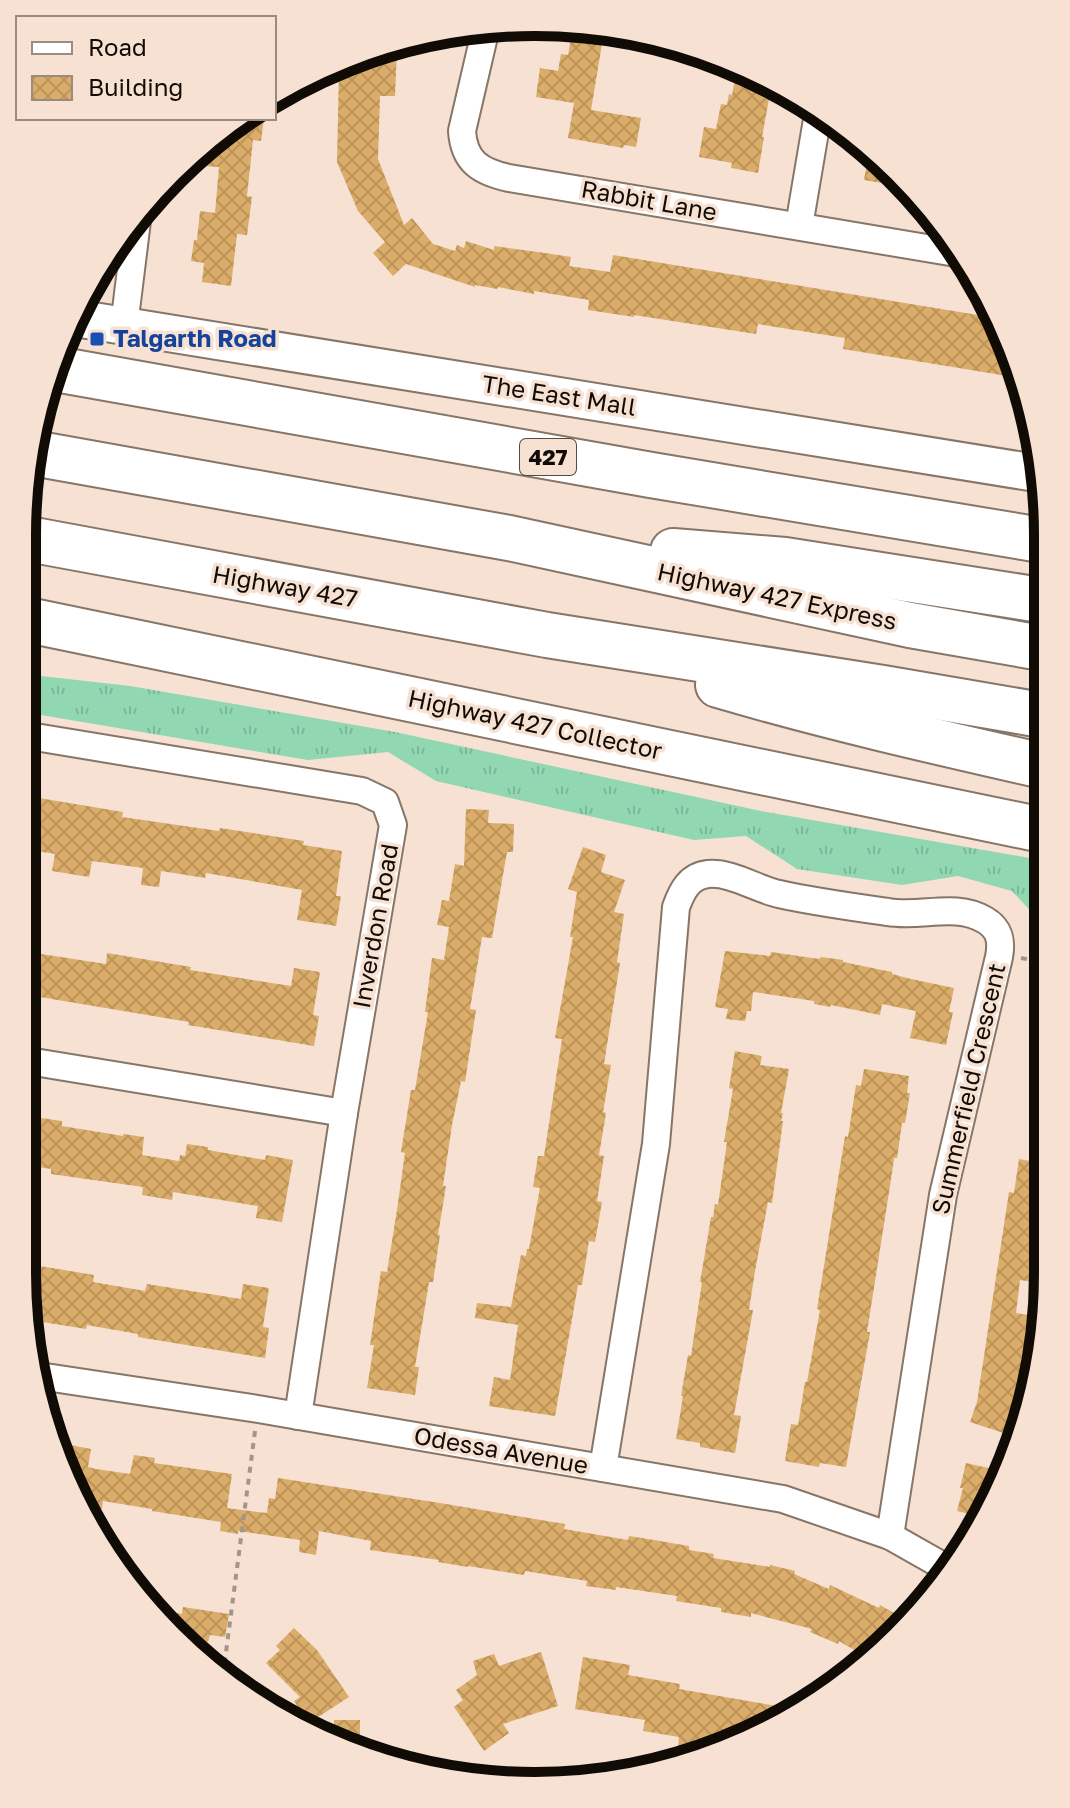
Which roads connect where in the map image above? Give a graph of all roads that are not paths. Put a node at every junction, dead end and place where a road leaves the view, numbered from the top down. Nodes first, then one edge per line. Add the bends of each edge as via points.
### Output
1 (483, 39) edge
2 (816, 123) edge
3 (799, 226) junction
4 (135, 237) edge
5 (945, 251) edge
6 (85, 320) edge
7 (124, 326) junction
8 (64, 370) edge
9 (43, 455) edge
10 (1030, 472) edge
11 (509, 538) junction
12 (1034, 539) edge
13 (36, 540) edge
14 (1034, 599) edge
15 (36, 622) edge
16 (547, 635) junction
17 (36, 641) edge
18 (1034, 647) edge
19 (260, 667) junction
20 (1034, 714) edge
21 (36, 737) edge
22 (1034, 764) edge
23 (1034, 828) edge
24 (36, 1062) edge
25 (344, 1113) junction
26 (48, 1377) edge
27 (298, 1416) junction
28 (603, 1468) junction
29 (890, 1536) junction
30 (940, 1564) edge

1 - 3 street, Rabbit Lane via 462,131 468,154 485,171
2 - 3 street
3 - 5 street, Rabbit Lane
4 - 7 street
6 - 7 main road, The East Mall
7 - 10 main road, The East Mall
8 - 12 highway, 427
9 - 11 highway
11 - 14 highway via 785,560
11 - 18 highway, Highway 427 Express
13 - 16 highway, Highway 427
15 - 19 highway, Highway 427 Collector
16 - 20 highway
16 - 22 highway via 783,705
17 - 19 highway
19 - 23 highway, Highway 427 Collector
21 - 25 street, Inverdon Road via 362,791 385,802 393,825
24 - 25 street
25 - 27 street, Inverdon Road
26 - 27 street, Odessa Avenue
27 - 28 street, Odessa Avenue
28 - 29 street, Odessa Avenue via 783,1499
28 - 29 street, Summerfield Crescent via 656,1144 676,907 683,890 694,878 708,874 776,893 894,913 968,913 985,920 1002,941 943,1195
29 - 30 street, Odessa Avenue

